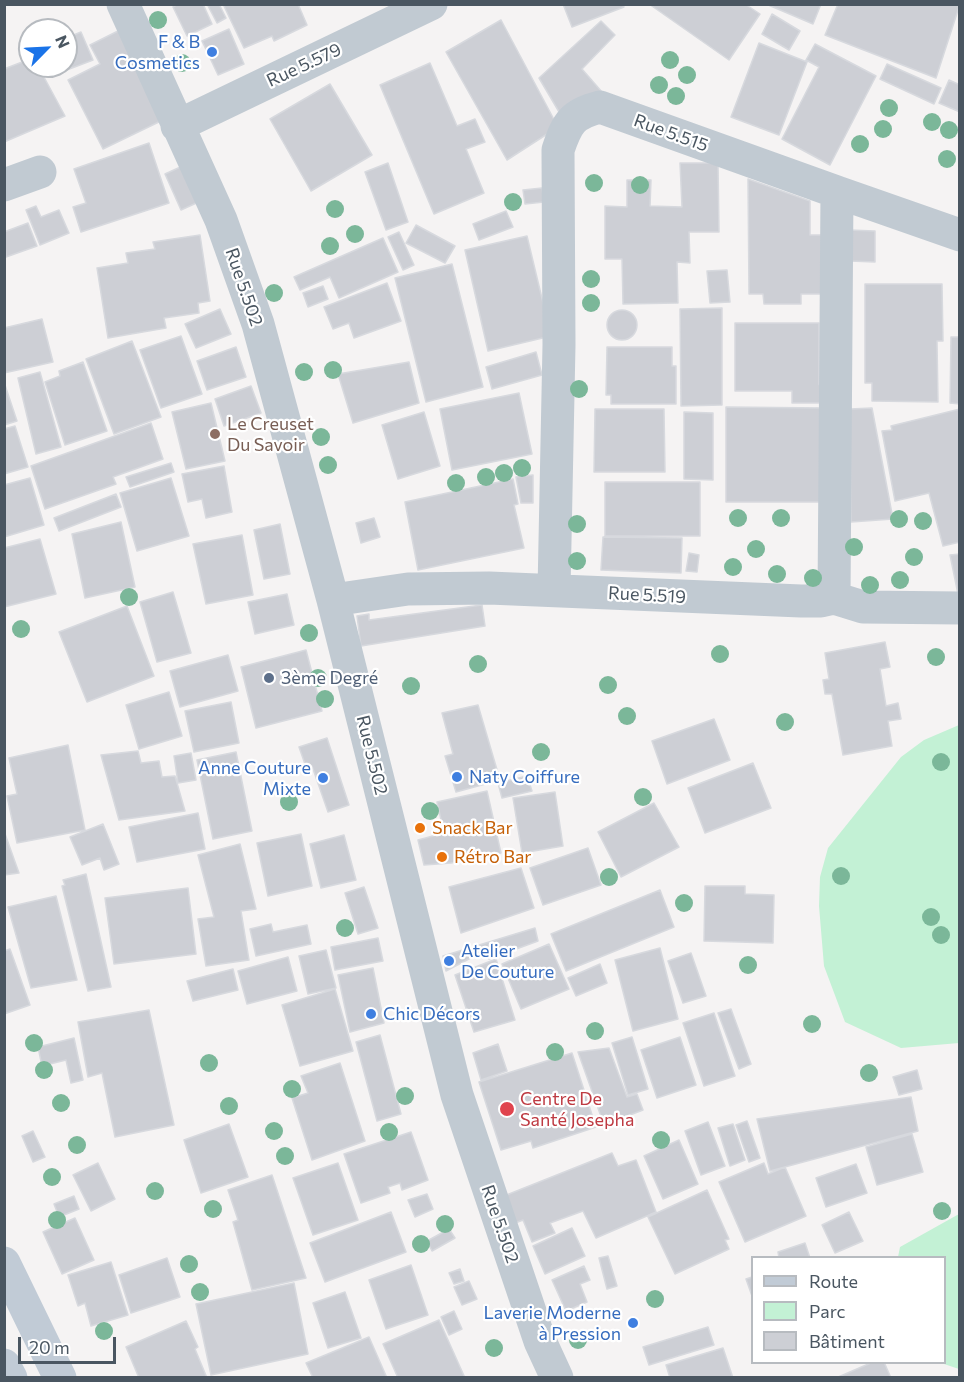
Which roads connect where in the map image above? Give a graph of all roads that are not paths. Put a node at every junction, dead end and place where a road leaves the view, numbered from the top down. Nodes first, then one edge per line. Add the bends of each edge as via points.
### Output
1 (123, 4) edge
2 (431, 4) edge
3 (177, 126) junction
4 (40, 172) dead end
5 (4, 185) edge
6 (837, 192) junction
7 (960, 235) edge
8 (554, 590) junction
9 (834, 598) junction
10 (333, 600) junction
11 (960, 608) edge
12 (4, 1263) edge
13 (4, 1365) edge
14 (11, 1377) edge
15 (60, 1377) edge
16 (557, 1377) edge

1 - 3 street, Rue 5.502
2 - 3 street, Rue 5.579
3 - 10 street, Rue 5.502 via 221,220 258,324
4 - 5 street
6 - 7 street, Rue 5.515
6 - 8 street, Rue 5.515 via 600,107 579,112 564,131 556,176 559,345
6 - 9 street
8 - 9 street, Rue 5.519 via 767,600
8 - 10 street, Rue 5.519 via 408,589
9 - 11 street, Rue 5.519 via 863,607
10 - 16 street, Rue 5.502 via 457,1095 540,1341
12 - 15 main road
13 - 14 main road

